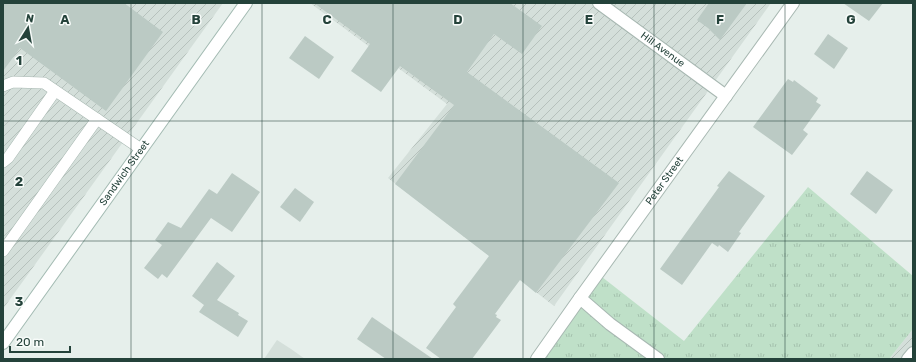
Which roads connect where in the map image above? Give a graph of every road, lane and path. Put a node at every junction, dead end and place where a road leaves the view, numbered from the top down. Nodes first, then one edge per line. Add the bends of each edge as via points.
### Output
1 (246, 3) edge
2 (599, 3) edge
3 (793, 3) edge
4 (3, 86) edge
5 (55, 91) junction
6 (726, 96) junction
7 (97, 119) junction
8 (141, 150) junction
9 (3, 162) edge
10 (3, 251) edge
11 (580, 298) junction
12 (3, 343) edge
13 (913, 353) edge
14 (537, 359) edge
15 (658, 359) edge
16 (908, 359) edge

1 - 8 street, Sandwich Street
2 - 6 street, Hill Avenue
3 - 6 street, Peter Street
4 - 5 lane via 14,82 44,83
5 - 7 lane
5 - 9 lane
6 - 11 street, Peter Street
7 - 8 lane
7 - 10 lane
8 - 12 street, Sandwich Street
11 - 14 street, Peter Street
11 - 15 street
13 - 16 street

